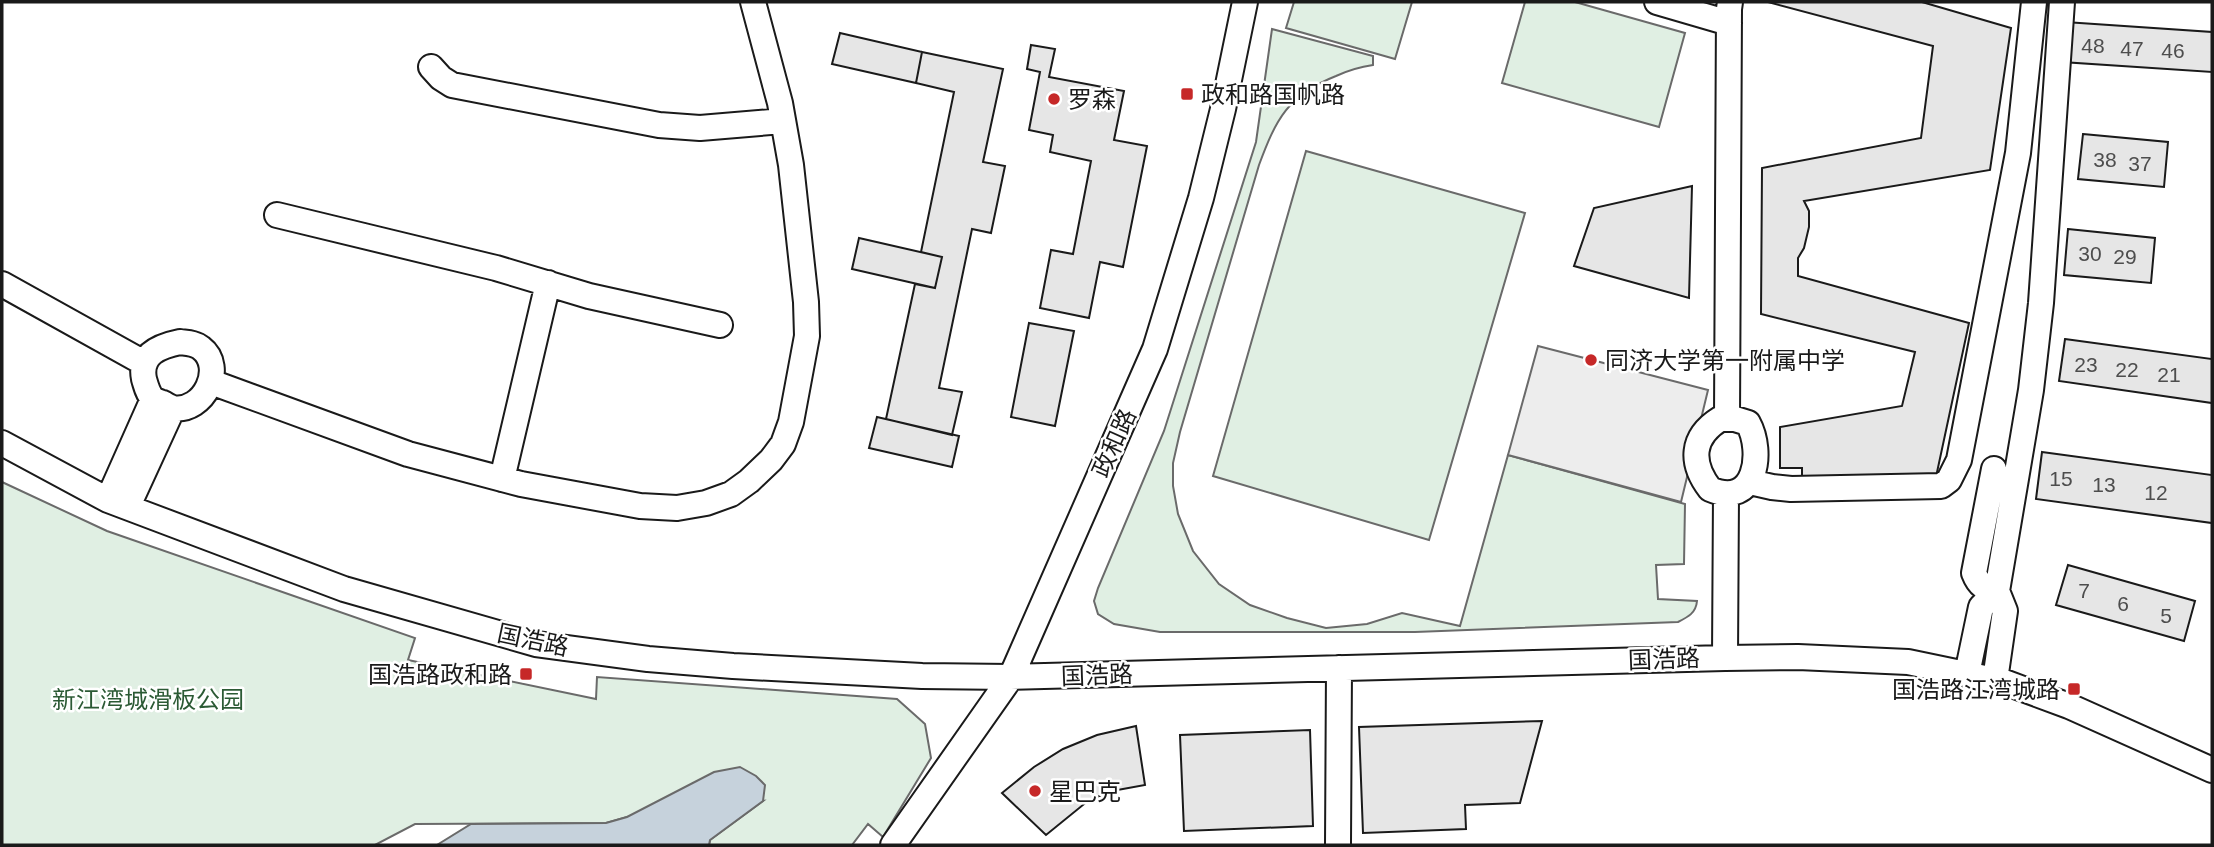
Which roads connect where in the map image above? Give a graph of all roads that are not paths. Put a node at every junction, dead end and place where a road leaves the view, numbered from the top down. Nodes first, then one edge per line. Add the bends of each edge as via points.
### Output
1 (753, 2) edge
2 (1245, 2) edge
3 (1657, 2) edge
4 (2034, 2) edge
5 (2062, 2) edge
6 (1729, 12) edge
7 (431, 67) dead end
8 (783, 121) junction
9 (277, 215) dead end
10 (548, 283) junction
11 (2, 284) edge
12 (720, 325) dead end
13 (145, 363) junction
14 (211, 382) junction
15 (163, 404) junction
16 (1727, 419) junction
17 (2, 443) edge
18 (1994, 469) dead end
19 (502, 479) junction
20 (1750, 482) junction
21 (1726, 494) junction
22 (118, 503) junction
23 (1987, 596) junction
24 (1725, 658) junction
25 (1339, 668) junction
26 (1967, 674) junction
27 (1011, 677) junction
28 (1995, 680) junction
29 (2212, 770) edge
30 (893, 845) edge
31 (1338, 845) edge

1 - 8 street
2 - 27 street, 政和路 via 1201,198 1155,349
3 - 6 street
4 - 20 street via 2018,153 1959,460 1949,480 1941,485 1791,489
5 - 23 street via 2031,390
6 - 16 street
7 - 8 street via 452,85 659,125 701,128
8 - 19 street via 793,178 807,336 791,422 771,460 731,494 677,508 640,506
9 - 10 street
10 - 12 street
10 - 19 street
11 - 13 street
13 - 14 street via 150,353 163,345 195,344 210,362
13 - 15 street via 146,388
14 - 15 street via 198,400 186,406
14 - 19 street via 368,441
15 - 22 street
16 - 20 street via 1748,423 1753,433 1755,469
16 - 21 street via 1707,427 1696,460 1710,489
17 - 22 street, 国浩路
18 - 23 street via 1974,573
20 - 21 street
21 - 24 street
22 - 27 street, 国浩路 via 344,589 536,644 733,666
23 - 26 street
23 - 28 street via 2005,611
24 - 25 street, 国浩路
24 - 26 street, 国浩路 via 1908,662
25 - 27 street, 国浩路
25 - 31 street
26 - 28 street, 国浩路
27 - 30 street, 政和路
28 - 29 street, 国浩路 via 2069,706

